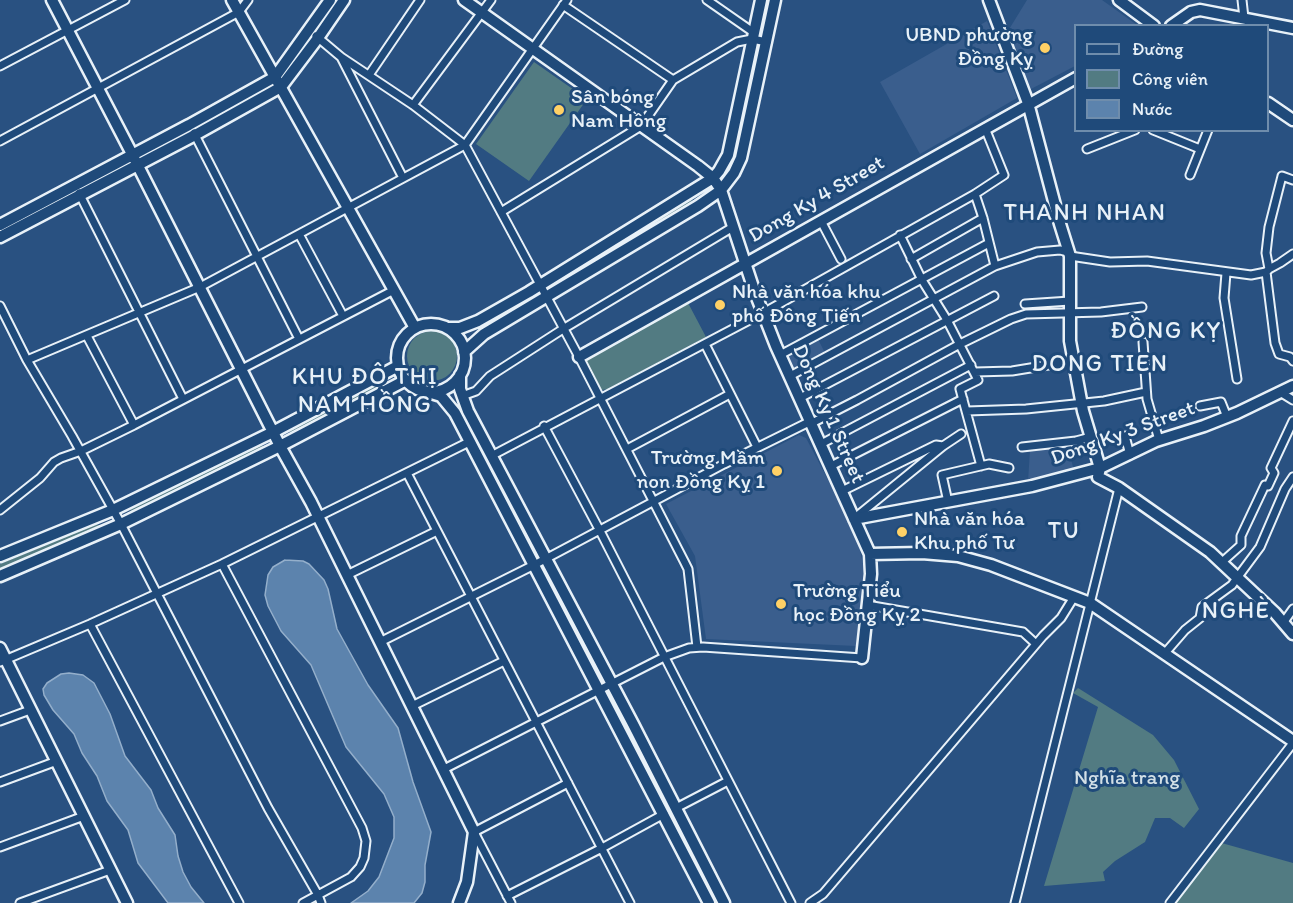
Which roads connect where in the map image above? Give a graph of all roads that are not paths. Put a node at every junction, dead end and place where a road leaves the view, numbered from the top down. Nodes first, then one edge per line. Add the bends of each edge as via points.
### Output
1 (52, 0) edge
2 (124, 0) edge
3 (232, 0) edge
4 (248, 0) edge
5 (330, 0) edge
6 (344, 0) edge
7 (420, 0) edge
8 (464, 0) edge
9 (491, 0) edge
10 (707, 0) edge
11 (760, 0) edge
12 (775, 0) edge
13 (989, 0) edge
14 (1119, 0) edge
15 (1242, 0) edge
16 (565, 3) edge
17 (239, 12) junction
18 (482, 13) junction
19 (1244, 18) junction
20 (1151, 24) edge
21 (1174, 24) edge
22 (1293, 28) edge
23 (67, 31) junction
24 (314, 34) junction
25 (753, 35) junction
26 (767, 42) junction
27 (534, 50) junction
28 (340, 57) junction
29 (0, 66) edge
30 (369, 75) junction
31 (275, 77) junction
32 (1074, 79) edge
33 (673, 81) junction
34 (280, 87) junction
35 (98, 89) junction
36 (1028, 103) junction
37 (1269, 104) edge
38 (413, 105) junction
39 (1292, 118) edge
40 (641, 126) junction
41 (985, 128) junction
42 (192, 130) junction
43 (1158, 132) edge
44 (1207, 132) edge
45 (1119, 134) edge
46 (0, 141) edge
47 (465, 145) junction
48 (1087, 149) dead end
49 (1200, 149) junction
50 (135, 159) junction
51 (1190, 174) dead end
52 (403, 178) junction
53 (713, 178) junction
54 (1293, 180) edge
55 (78, 190) junction
56 (721, 190) junction
57 (975, 194) junction
58 (349, 208) junction
59 (501, 212) junction
60 (983, 219) junction
61 (821, 221) junction
62 (0, 225) edge
63 (734, 227) junction
64 (299, 234) junction
65 (900, 235) junction
66 (0, 237) edge
67 (989, 243) junction
68 (1069, 254) junction
69 (1293, 254) edge
70 (257, 256) junction
71 (841, 259) dead end
72 (912, 259) junction
73 (745, 263) junction
74 (995, 266) junction
75 (1267, 270) junction
76 (1226, 273) junction
77 (922, 280) junction
78 (539, 286) junction
79 (200, 287) junction
80 (394, 290) junction
81 (994, 296) dead end
82 (546, 297) junction
83 (935, 299) junction
84 (1024, 304) dead end
85 (0, 306) edge
86 (1070, 306) junction
87 (1142, 307) dead end
88 (763, 313) junction
89 (141, 314) junction
90 (343, 316) junction
91 (947, 320) junction
92 (415, 328) junction
93 (447, 328) junction
94 (563, 328) junction
95 (87, 336) junction
96 (299, 339) junction
97 (1143, 342) dead end
98 (705, 344) junction
99 (960, 344) junction
100 (1293, 351) edge
101 (464, 352) junction
102 (780, 355) junction
103 (1285, 356) junction
104 (579, 357) junction
105 (27, 360) junction
106 (1074, 361) junction
107 (1293, 361) edge
108 (398, 366) junction
109 (243, 369) junction
110 (973, 369) junction
111 (460, 375) junction
112 (790, 376) junction
113 (1237, 379) dead end
114 (406, 380) junction
115 (1293, 386) edge
116 (425, 391) junction
117 (1146, 392) junction
118 (1280, 392) junction
119 (730, 394) junction
120 (462, 396) junction
121 (599, 398) junction
122 (800, 398) junction
123 (183, 399) junction
124 (963, 399) junction
125 (1293, 400) edge
126 (1081, 403) junction
127 (1200, 406) dead end
128 (967, 411) junction
129 (1227, 417) junction
130 (1293, 421) edge
131 (811, 422) junction
132 (134, 425) junction
133 (544, 426) junction
134 (273, 432) junction
135 (961, 434) dead end
136 (1125, 436) dead end
137 (1090, 437) junction
138 (1159, 440) junction
139 (469, 442) junction
140 (821, 444) junction
141 (280, 446) junction
142 (943, 446) junction
143 (757, 447) junction
144 (1022, 447) dead end
145 (627, 449) junction
146 (81, 451) junction
147 (492, 454) junction
148 (1130, 455) junction
149 (831, 466) junction
150 (981, 466) junction
151 (1009, 468) dead end
152 (1100, 468) junction
153 (407, 473) junction
154 (1293, 477) edge
155 (1119, 488) junction
156 (842, 491) junction
157 (655, 502) junction
158 (948, 502) junction
159 (0, 510) edge
160 (113, 510) junction
161 (319, 518) junction
162 (854, 519) junction
163 (121, 524) junction
164 (437, 531) junction
165 (600, 531) junction
166 (870, 554) junction
167 (0, 556) edge
168 (546, 559) junction
169 (1221, 563) junction
170 (222, 564) junction
171 (534, 565) junction
172 (347, 575) junction
173 (0, 576) edge
174 (1237, 578) junction
175 (157, 594) junction
176 (471, 597) junction
177 (1074, 597) junction
178 (1090, 603) junction
179 (867, 604) junction
180 (1293, 609) edge
181 (1283, 623) junction
182 (90, 624) junction
183 (1293, 634) edge
184 (380, 642) junction
185 (1036, 644) junction
186 (697, 647) junction
187 (0, 648) edge
188 (1165, 653) junction
189 (664, 657) junction
190 (862, 658) joint
191 (3, 661) edge
192 (504, 661) junction
193 (612, 683) junction
194 (599, 690) junction
195 (412, 706) junction
196 (30, 710) junction
197 (0, 721) edge
198 (536, 722) junction
199 (1293, 742) edge
200 (57, 761) junction
201 (444, 769) junction
202 (728, 781) junction
203 (0, 782) edge
204 (568, 783) junction
205 (676, 808) junction
206 (664, 814) junction
207 (84, 816) junction
208 (474, 832) junction
209 (0, 847) edge
210 (602, 848) junction
211 (483, 850) junction
212 (471, 853) junction
213 (110, 870) junction
214 (318, 895) junction
215 (509, 899) edge
216 (20, 903) edge
217 (127, 903) edge
218 (239, 903) edge
219 (303, 903) edge
220 (321, 903) edge
221 (459, 903) edge
222 (630, 903) edge
223 (709, 903) edge
224 (724, 903) edge
225 (791, 903) edge
226 (810, 903) edge
227 (1015, 903) edge
228 (1170, 903) edge

1 - 23 street
2 - 23 street
3 - 17 street
4 - 17 street
5 - 24 street
6 - 24 street
7 - 30 street
8 - 18 street
9 - 18 street
10 - 25 street
11 - 25 street
12 - 26 street
13 - 36 street
14 - 20 street
15 - 19 street
16 - 27 street
16 - 33 street
17 - 31 street
17 - 35 street
18 - 27 street
18 - 38 street
19 - 21 street via 1200,10
19 - 22 street
23 - 29 street
23 - 35 street
24 - 28 street
24 - 31 street
24 - 34 street
25 - 26 street
25 - 33 street
25 - 53 street via 728,155
26 - 56 street via 741,158
27 - 40 street
27 - 47 street
28 - 30 street
28 - 52 street
30 - 38 street
31 - 34 street
31 - 42 street
32 - 36 street, Dong Ky 4 Street
33 - 40 street
34 - 42 street
34 - 58 street
35 - 46 street
35 - 50 street
36 - 41 street, Dong Ky 4 Street
36 - 68 street
37 - 39 street
38 - 47 street
40 - 53 street
40 - 59 street
41 - 57 street via 1004,175
41 - 61 street, Dong Ky 4 Street
42 - 50 street
42 - 70 street
43 - 49 street
44 - 49 street
45 - 48 street
47 - 52 street
47 - 59 street
49 - 51 street
50 - 55 street
50 - 79 street
52 - 58 street
53 - 56 street, Dong Ky 1 Street
53 - 78 street
54 - 75 street via 1282,176 1269,228
55 - 62 street
55 - 66 street
55 - 89 street
56 - 63 street, Dong Ky 1 Street
56 - 82 street
57 - 60 street
57 - 65 street
58 - 64 street
58 - 80 street
59 - 78 street
60 - 67 street
60 - 72 street
61 - 71 street
61 - 73 street, Dong Ky 4 Street
63 - 73 street, Dong Ky 1 Street
63 - 94 street
64 - 70 street
64 - 90 street
65 - 72 street
65 - 88 street
67 - 74 street
67 - 77 street
68 - 74 street via 1060,250 1037,252
68 - 76 street via 1110,262 1147,261
68 - 86 street
69 - 75 street
70 - 79 street
70 - 96 street
72 - 77 street
73 - 88 street, Dong Ky 1 Street
73 - 104 street, Dong Ky 4 Street
74 - 83 street
75 - 76 street via 1251,275
75 - 103 street via 1275,343 1279,354
76 - 113 street via 1224,298
77 - 83 street
77 - 102 street
78 - 82 street
78 - 93 street via 479,321
79 - 89 street
79 - 109 street
80 - 90 street
80 - 92 street
81 - 91 street
82 - 94 street
82 - 101 street via 484,334
83 - 91 street
83 - 112 street
84 - 86 street
85 - 105 street
86 - 87 street via 1101,312
86 - 99 street via 1011,319
86 - 106 street
88 - 98 street
88 - 102 street, Dong Ky 1 Street
89 - 95 street
89 - 123 street
90 - 96 street
91 - 99 street
91 - 122 street
92 - 93 street via 431,324
92 - 108 street via 399,346
93 - 101 street via 457,336
94 - 104 street
94 - 120 street via 490,376 476,392
95 - 105 street
95 - 132 street
96 - 109 street
97 - 117 street
98 - 119 street
98 - 121 street
99 - 110 street
99 - 131 street
100 - 103 street
101 - 111 street
102 - 112 street, Dong Ky 1 Street
103 - 107 street
104 - 121 street
105 - 146 street
106 - 110 street via 1012,370
106 - 126 street
108 - 114 street
108 - 134 street
109 - 123 street
109 - 134 street
110 - 124 street via 978,380 960,389
110 - 140 street
111 - 116 street via 443,389
111 - 120 street
112 - 122 street, Dong Ky 1 Street
114 - 116 street
114 - 141 street
115 - 118 street, Dong Ky 3 Street
116 - 139 street via 445,399
117 - 126 street
117 - 138 street
118 - 125 street
118 - 129 street, Dong Ky 3 Street
119 - 143 street
119 - 145 street
120 - 147 street
121 - 133 street
121 - 145 street
122 - 131 street, Dong Ky 1 Street
123 - 132 street
124 - 128 street
124 - 149 street
126 - 128 street
126 - 137 street
127 - 129 street via 1221,402
128 - 150 street
129 - 138 street, Dong Ky 3 Street
130 - 169 street via 1271,468 1274,473 1241,536 1241,544
131 - 140 street, Dong Ky 1 Street
131 - 143 street
132 - 146 street
133 - 147 street
133 - 165 street
134 - 141 street
134 - 160 street
135 - 142 street
136 - 148 street
137 - 144 street
137 - 152 street
138 - 148 street, Dong Ky 3 Street
139 - 153 street
139 - 171 street
140 - 149 street, Dong Ky 1 Street
141 - 161 street
141 - 163 street
142 - 156 street via 936,445
142 - 162 street
143 - 157 street
145 - 157 street
146 - 159 street via 54,462
146 - 160 street
147 - 168 street
148 - 152 street, Dong Ky 3 Street
149 - 156 street, Dong Ky 1 Street
150 - 151 street
150 - 158 street via 942,475
152 - 155 street via 1098,477
152 - 158 street, Dong Ky 3 Street
153 - 161 street
153 - 164 street
154 - 174 street via 1260,547
155 - 169 street
155 - 178 street
156 - 162 street, Dong Ky 1 Street
157 - 165 street
157 - 186 street via 688,570
158 - 162 street, Dong Ky 3 Street
160 - 163 street
160 - 167 street
161 - 170 street
161 - 172 street
162 - 166 street, Dong Ky 1 Street
163 - 173 street
163 - 175 street
164 - 172 street
164 - 176 street
165 - 168 street
165 - 189 street
166 - 177 street via 958,556
166 - 179 street, Dong Ky 1 Street
168 - 171 street
168 - 193 street
169 - 174 street
170 - 175 street
170 - 214 street via 364,836 366,853 357,871
171 - 176 street
171 - 194 street
172 - 184 street
174 - 181 street
174 - 188 street via 1202,607 1200,618
175 - 182 street
175 - 214 street
176 - 184 street
176 - 192 street
177 - 178 street
177 - 185 street via 1061,618
178 - 188 street
178 - 227 street
179 - 185 street via 1023,632
179 - 190 street, Dong Ky 1 Street
180 - 181 street
181 - 183 street
182 - 191 street
182 - 218 street
184 - 195 street
185 - 226 street via 823,894
186 - 189 street
186 - 190 street
187 - 191 street
188 - 199 street
189 - 193 street
189 - 202 street
191 - 196 street
192 - 195 street
192 - 198 street
193 - 194 street
193 - 205 street
194 - 198 street
194 - 206 street
195 - 201 street
196 - 197 street
196 - 200 street
198 - 201 street
198 - 204 street
199 - 228 street
200 - 203 street
200 - 207 street
201 - 208 street
202 - 205 street
202 - 225 street
204 - 208 street
204 - 210 street
205 - 224 street
206 - 210 street
206 - 223 street
207 - 209 street
207 - 213 street
208 - 211 street
208 - 212 street
210 - 215 street
210 - 222 street
211 - 212 street via 476,847
211 - 215 street
212 - 221 street
213 - 216 street
213 - 217 street
214 - 219 street
214 - 220 street

